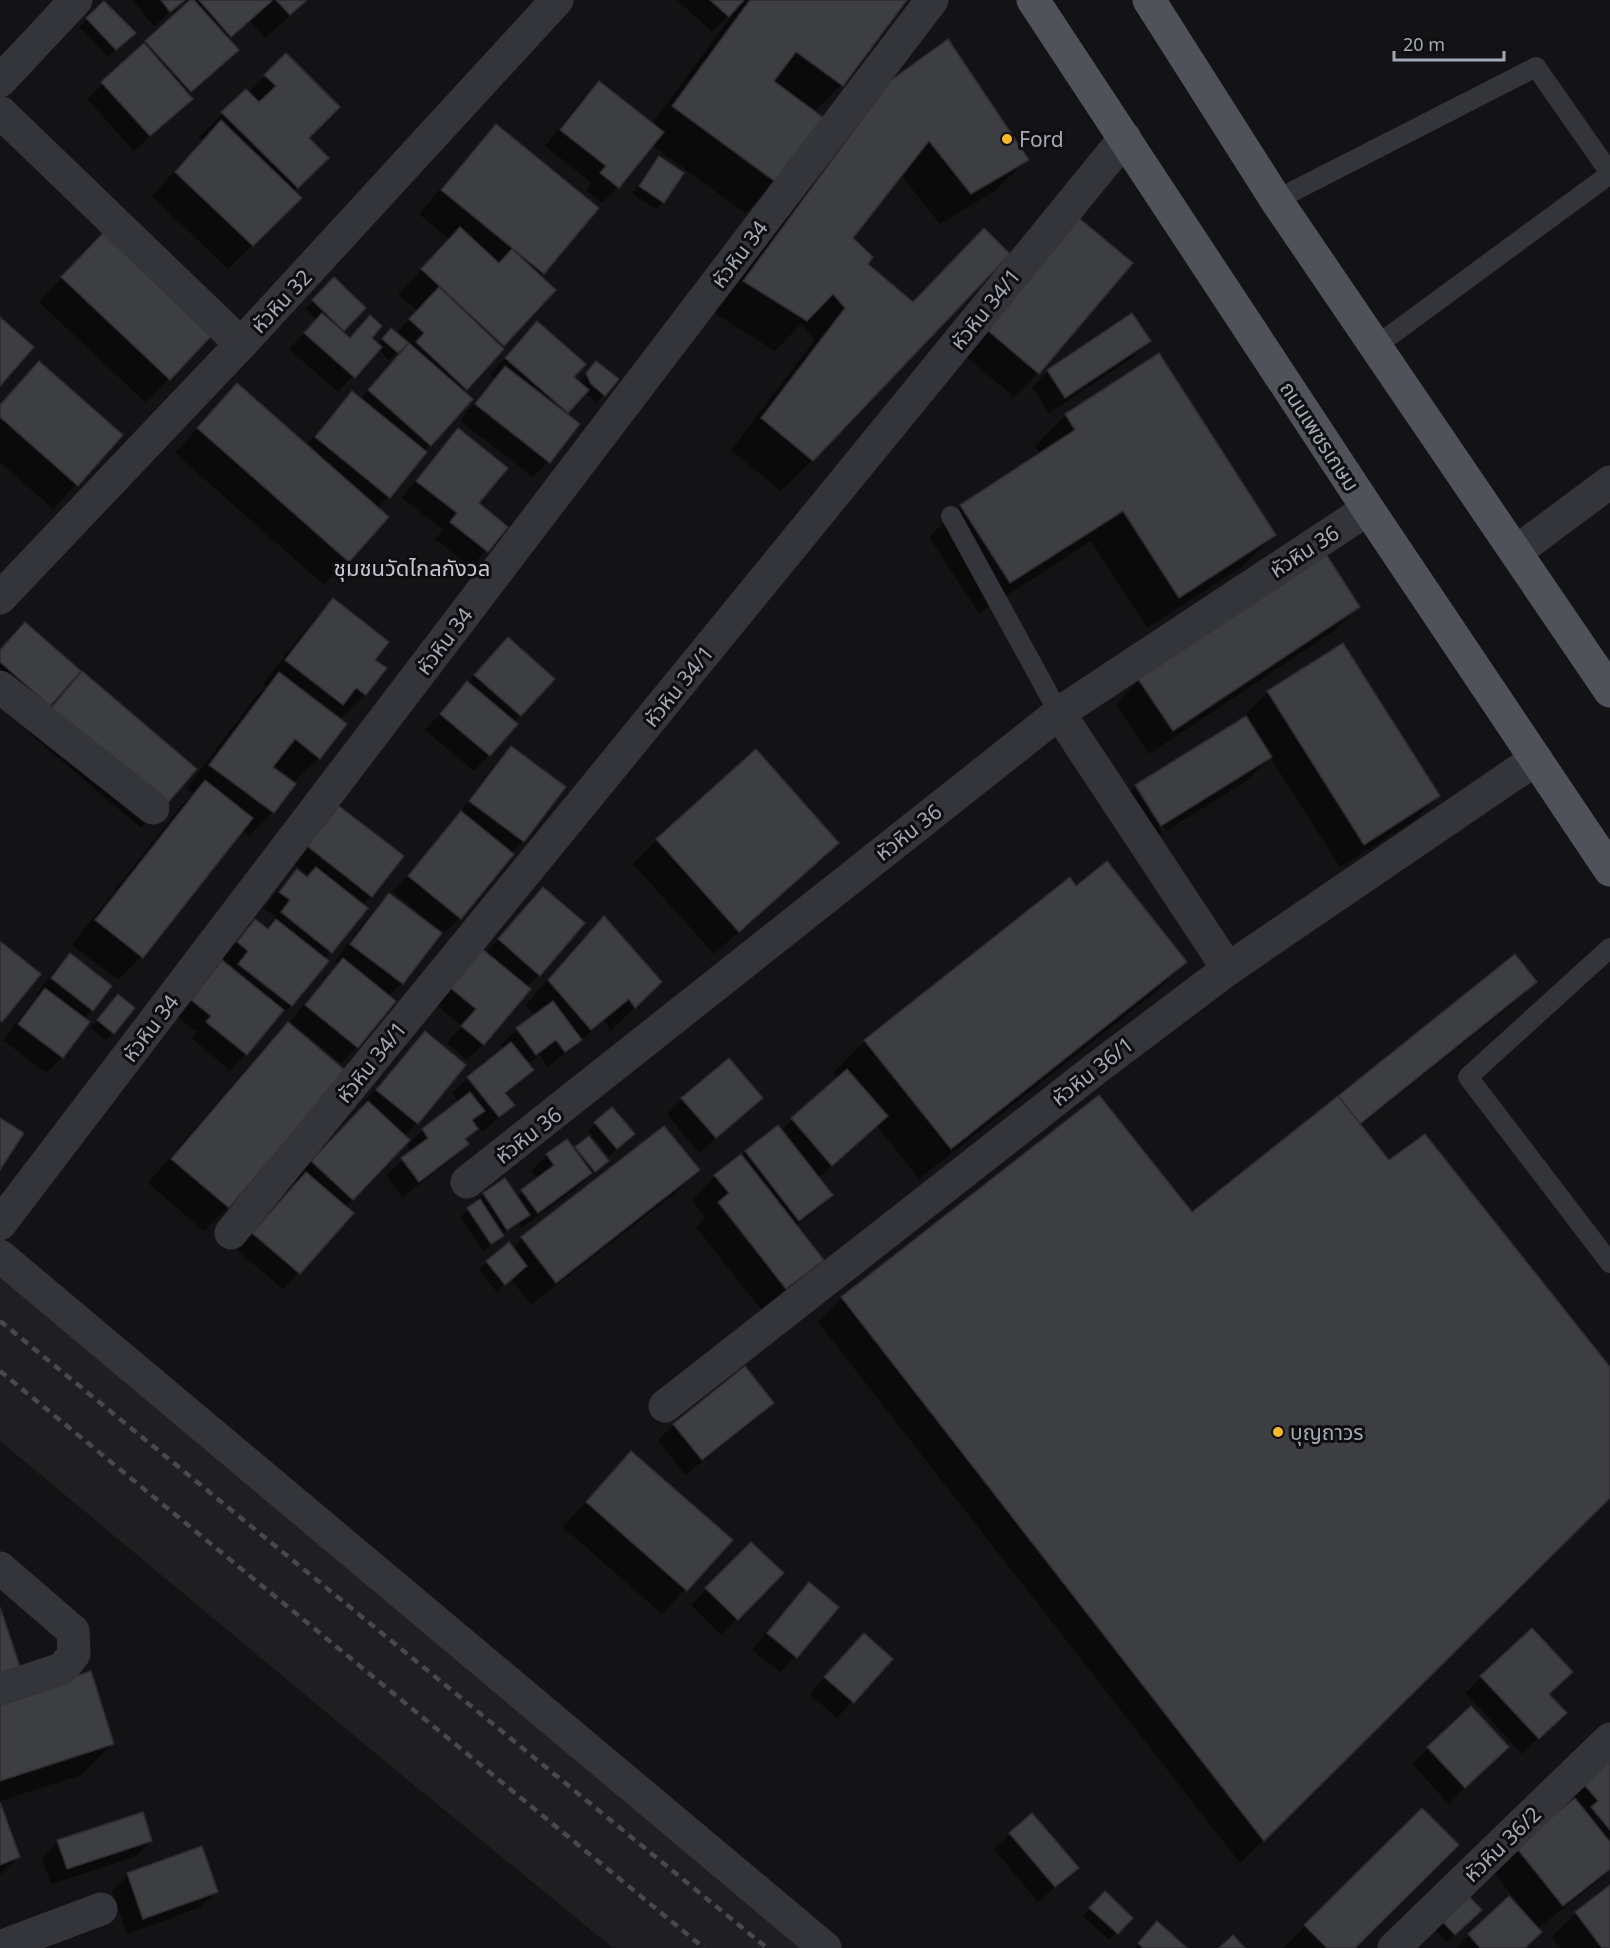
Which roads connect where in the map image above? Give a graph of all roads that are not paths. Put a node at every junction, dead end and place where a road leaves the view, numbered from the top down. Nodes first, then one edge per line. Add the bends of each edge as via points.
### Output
1 (76, 0) edge
2 (557, 0) edge
3 (932, 0) edge
4 (1033, 0) edge
5 (1156, 3) edge
6 (0, 81) edge
7 (0, 112) edge
8 (1125, 138) junction
9 (1610, 173) edge
10 (1276, 200) junction
11 (241, 345) junction
12 (1376, 346) junction
13 (1610, 482) edge
14 (1368, 509) junction
15 (951, 516) dead end
16 (1516, 552) junction
17 (0, 598) edge
18 (0, 687) edge
19 (1610, 691) edge
20 (1059, 712) junction
21 (1536, 759) junction
22 (153, 808) dead end
23 (1610, 870) edge
24 (1610, 948) edge
25 (1228, 969) junction
26 (467, 1182) dead end
27 (0, 1224) edge
28 (231, 1233) dead end
29 (0, 1256) edge
30 (1610, 1263) edge
31 (665, 1406) dead end
32 (0, 1568) edge
33 (0, 1689) edge
34 (1610, 1739) edge
35 (101, 1909) dead end
36 (0, 1947) edge
37 (825, 1948) edge
38 (1394, 1948) edge

1 - 6 street
2 - 11 street, หัวหิน 32
3 - 27 street, หัวหิน 34
4 - 8 main road, ถนนเพชรเกษม
5 - 10 main road
7 - 11 street
8 - 14 main road, ถนนเพชรเกษม
8 - 28 street, หัวหิน 34/1
9 - 10 lane via 1536,67
9 - 12 lane
10 - 12 main road
11 - 17 street, หัวหิน 32
12 - 16 main road
13 - 16 street
14 - 20 street, หัวหิน 36
14 - 21 main road, ถนนเพชรเกษม
15 - 20 lane
16 - 19 main road
18 - 22 street
20 - 25 street
20 - 26 street, หัวหิน 36
21 - 23 main road, ถนนเพชรเกษม
21 - 25 street, หัวหิน 36/1
24 - 30 lane via 1468,1077
25 - 31 street, หัวหิน 36/1
29 - 37 street
32 - 33 street via 73,1631 74,1654 62,1669
34 - 38 street, หัวหิน 36/2
35 - 36 street

